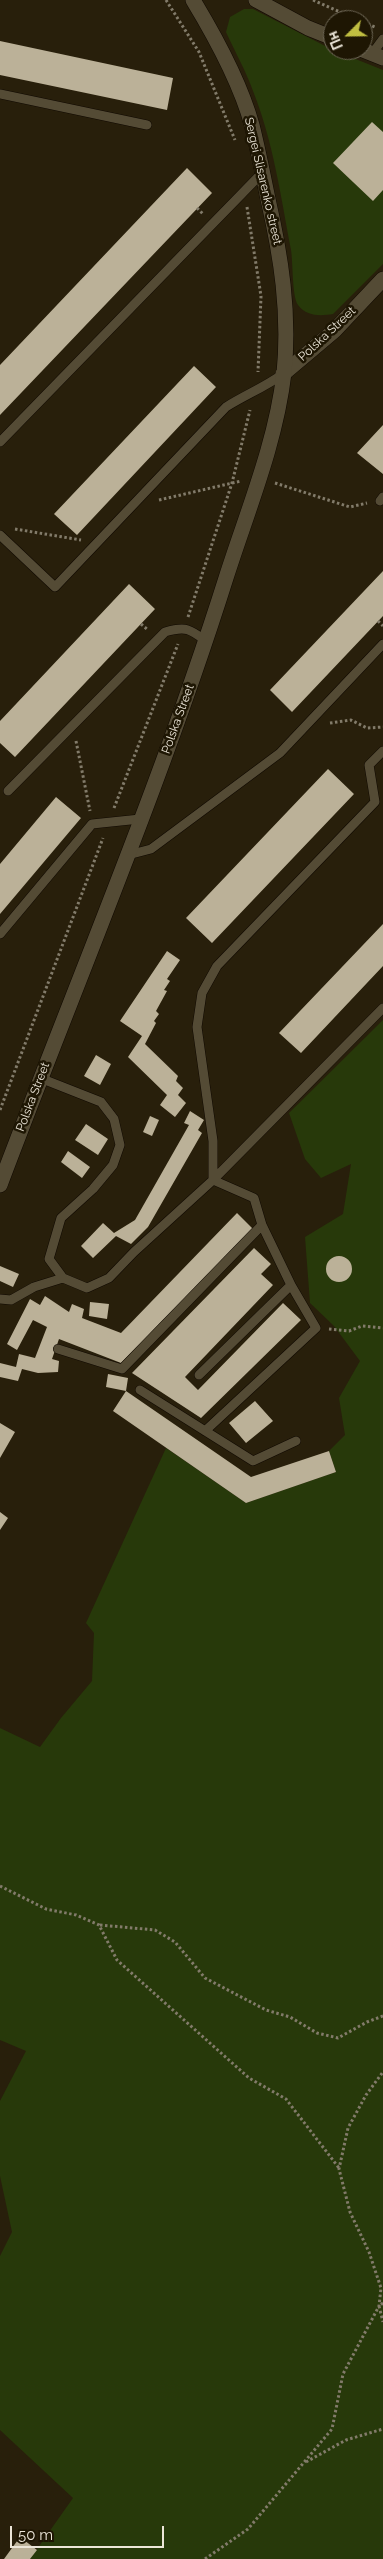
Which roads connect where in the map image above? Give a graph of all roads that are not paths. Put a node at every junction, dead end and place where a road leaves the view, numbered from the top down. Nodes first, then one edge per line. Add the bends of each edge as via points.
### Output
1 (193, 0) edge
2 (256, 0) edge
3 (323, 34) edge
4 (383, 39) edge
5 (373, 54) edge
6 (0, 94) edge
7 (147, 125) dead end
8 (262, 172) junction
9 (383, 279) edge
10 (284, 374) junction
11 (0, 442) edge
12 (0, 535) edge
13 (206, 641) junction
14 (383, 644) edge
15 (383, 751) edge
16 (8, 791) dead end
17 (140, 819) junction
18 (128, 855) junction
19 (0, 934) edge
20 (383, 1008) edge
21 (40, 1078) junction
22 (214, 1180) junction
23 (0, 1185) edge
24 (262, 1225) junction
25 (64, 1278) junction
26 (291, 1285) junction
27 (0, 1299) edge
28 (58, 1349) dead end
29 (199, 1375) dead end
30 (140, 1390) dead end
31 (205, 1432) junction
32 (296, 1441) dead end

1 - 8 street, Sergei Slisarenko street via 234,77 251,122
2 - 3 street
4 - 5 lane
6 - 7 lane
8 - 10 street, Sergei Slisarenko street via 284,281
8 - 11 lane
9 - 10 street, Polska Street via 334,331
10 - 12 lane via 226,407 55,587
10 - 13 street, Polska Street via 273,432
13 - 16 lane via 190,629 165,632
13 - 17 street, Polska Street
14 - 18 lane via 280,753 150,849
15 - 22 lane via 369,765 374,802 217,966 202,993 197,1027 213,1141
17 - 18 street, Polska Street
17 - 19 lane via 92,824
18 - 21 street, Polska Street
20 - 22 lane
21 - 23 street, Polska Street
21 - 25 lane via 101,1102 114,1119 120,1145 113,1165 62,1218 49,1259
22 - 24 lane via 254,1198
22 - 25 lane via 109,1278 87,1288
24 - 26 lane
24 - 28 lane via 122,1369
25 - 27 lane via 12,1300
26 - 29 lane
26 - 31 lane via 316,1328
30 - 31 lane
31 - 32 lane via 253,1461

